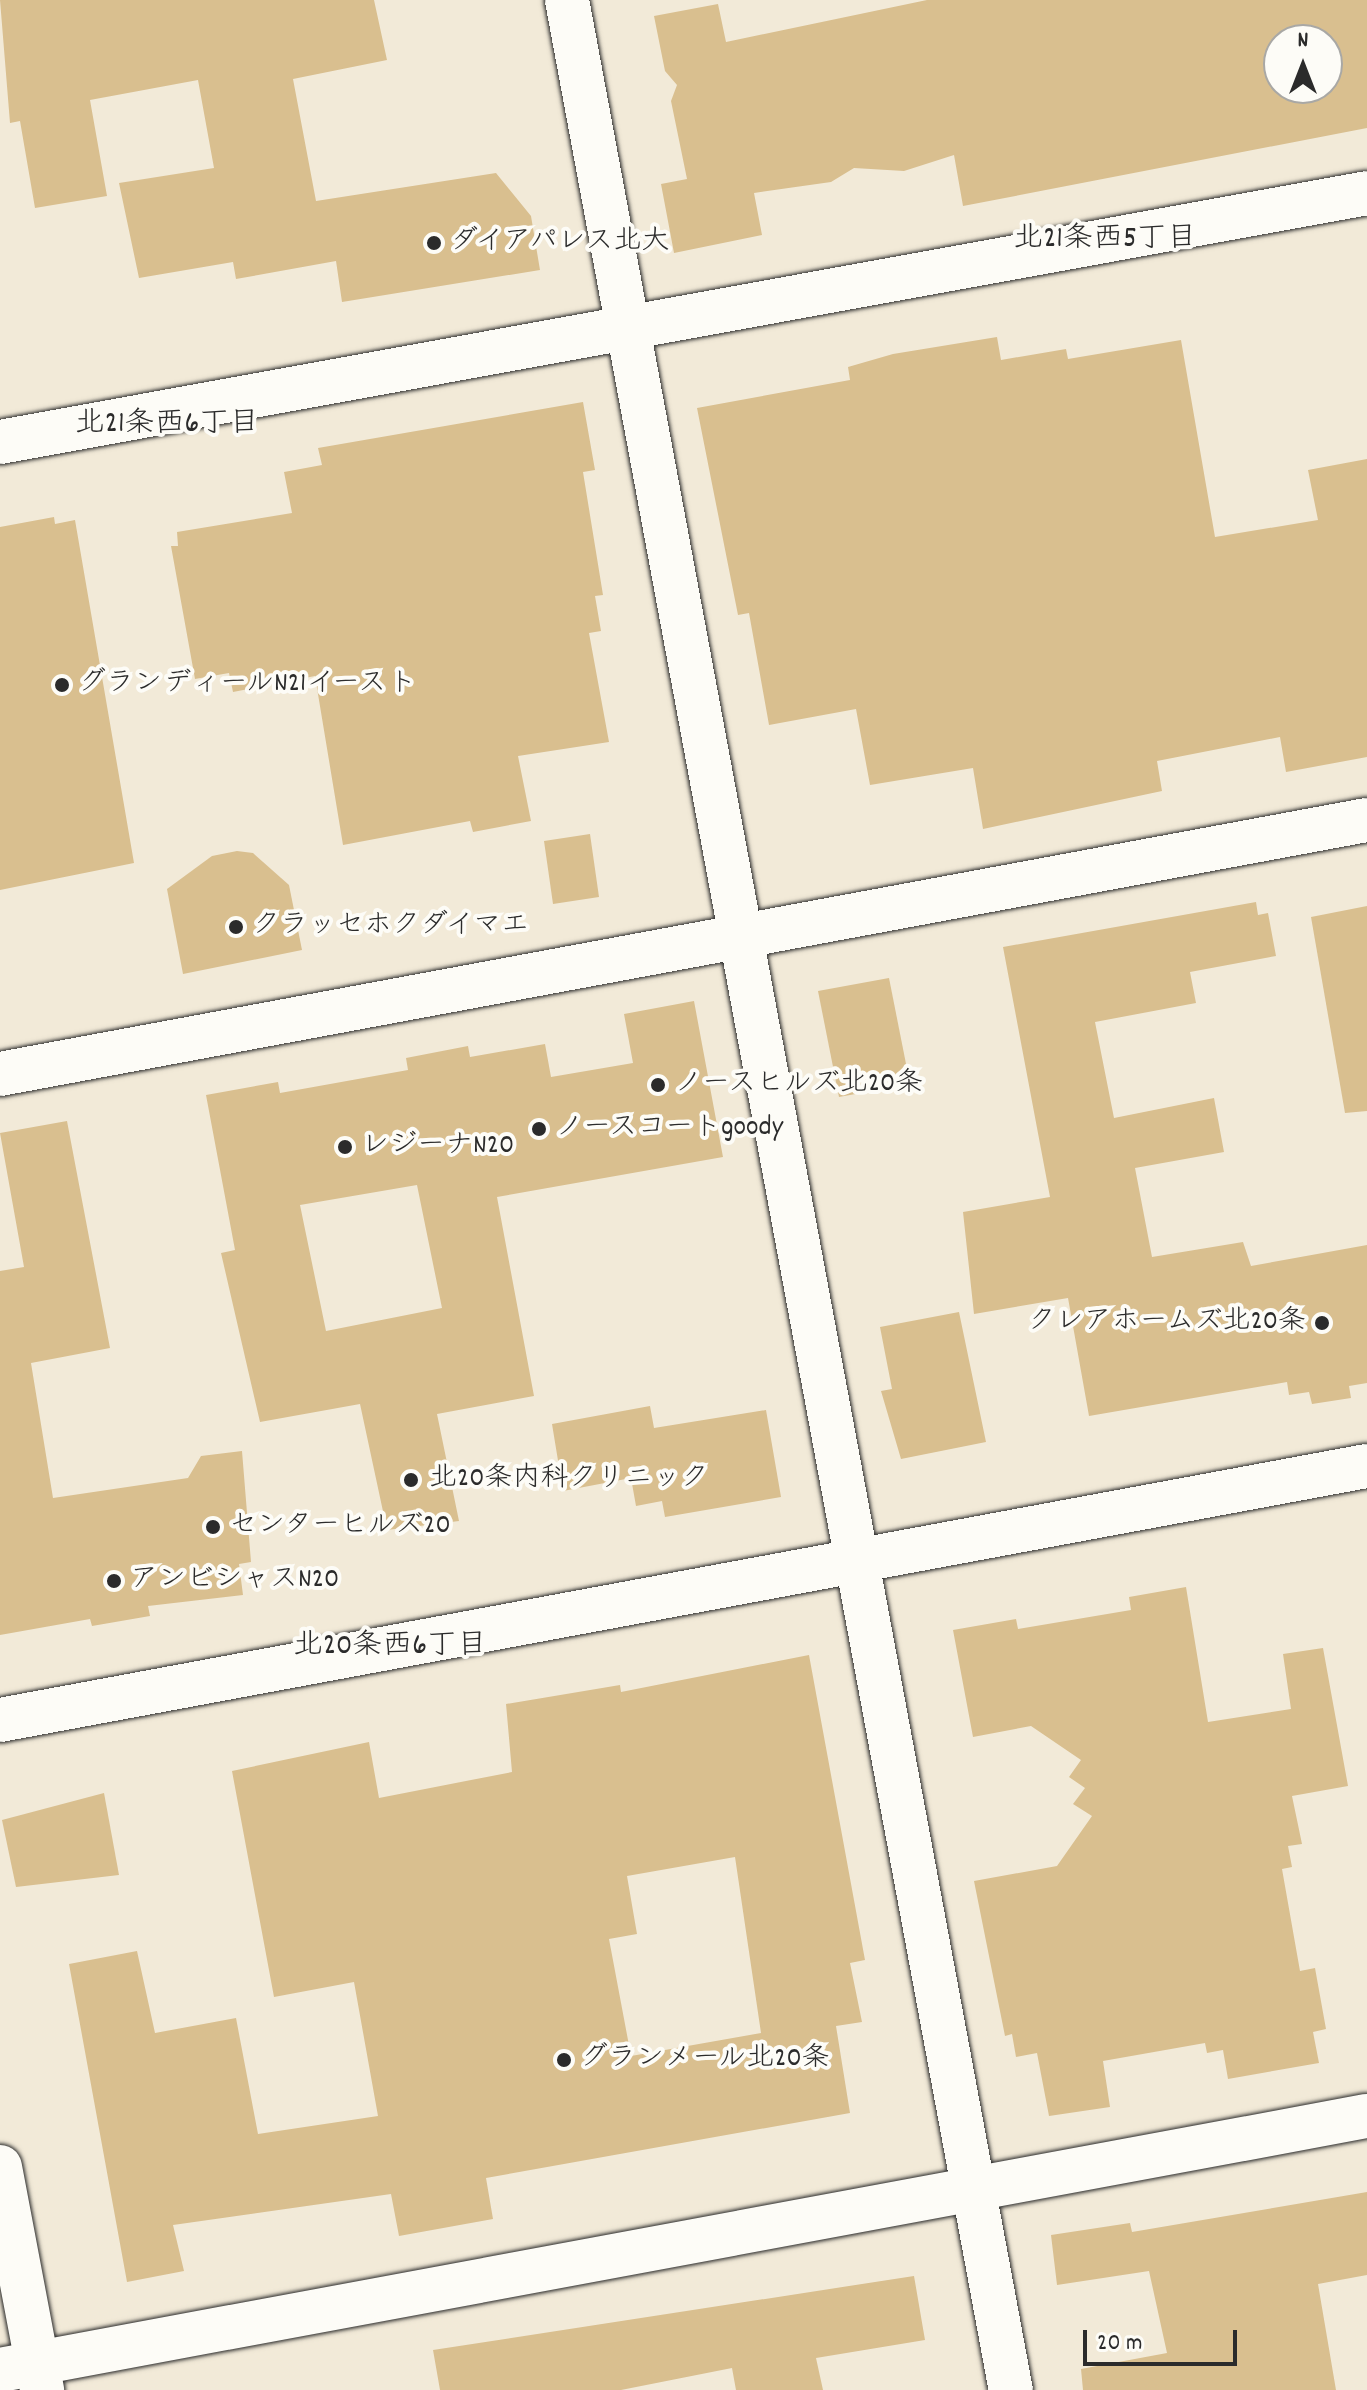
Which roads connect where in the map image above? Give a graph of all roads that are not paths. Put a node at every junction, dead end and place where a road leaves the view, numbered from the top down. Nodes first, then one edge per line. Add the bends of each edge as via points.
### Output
1 (567, 0) edge
2 (1367, 193) edge
3 (629, 331) junction
4 (0, 442) edge
5 (1367, 820) edge
6 (742, 935) junction
7 (0, 1074) edge
8 (1367, 1466) edge
9 (858, 1562) junction
10 (0, 1720) edge
11 (1367, 2116) edge
12 (0, 2167) edge
13 (974, 2190) junction
14 (26, 2375) edge
15 (1011, 2390) edge

1 - 3 street
2 - 3 street
3 - 4 street
3 - 6 street
5 - 6 street
6 - 7 street
6 - 9 street
8 - 9 street
9 - 10 street
9 - 13 street
11 - 13 street
12 - 14 street
13 - 14 street
13 - 15 street

